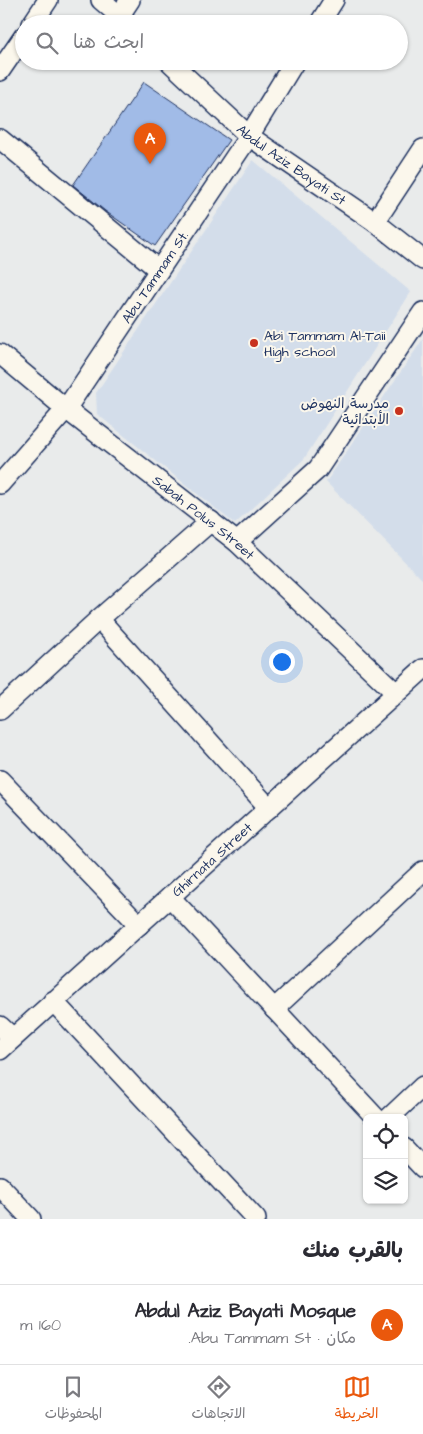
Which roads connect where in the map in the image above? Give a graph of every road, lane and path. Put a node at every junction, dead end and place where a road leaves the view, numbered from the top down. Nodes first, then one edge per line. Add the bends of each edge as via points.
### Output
1 (48, 0) edge
2 (101, 0) edge
3 (334, 0) edge
4 (126, 13) edge
5 (38, 15) edge
6 (325, 15) edge
7 (15, 49) edge
8 (178, 70) edge
9 (290, 70) edge
10 (0, 71) edge
11 (248, 136) junction
12 (0, 139) edge
13 (423, 150) edge
14 (375, 222) junction
15 (423, 260) edge
16 (159, 270) junction
17 (423, 312) edge
18 (0, 354) edge
19 (66, 409) junction
20 (0, 484) edge
21 (211, 521) junction
22 (237, 542) junction
23 (100, 619) junction
24 (420, 677) edge
25 (396, 693) junction
26 (0, 710) edge
27 (0, 780) edge
28 (269, 808) junction
29 (423, 872) edge
30 (170, 897) junction
31 (139, 925) junction
32 (53, 1001) junction
33 (274, 1009) junction
34 (4, 1038) edge
35 (423, 1086) edge
36 (372, 1114) edge
37 (393, 1114) edge
38 (408, 1152) edge
39 (423, 1168) edge
40 (0, 1186) edge
41 (31, 1219) edge
42 (256, 1219) edge

1 - 5 street
2 - 4 street
3 - 6 street
7 - 10 street
8 - 11 street, Abdul Aziz Bayati St
9 - 11 street, Abu Tammam St.
11 - 14 street, Abdul Aziz Bayati St
11 - 16 street, Abu Tammam St.
12 - 16 street
13 - 14 street
14 - 15 street, Abdul Aziz Bayati St
16 - 19 street, Abu Tammam St.
17 - 22 street via 318,469
18 - 19 street, Sabah Polus Street
19 - 20 street, Abu Tammam St.
19 - 21 street, Sabah Polus Street
21 - 22 street, Sabah Polus Street
21 - 23 street
22 - 25 street, Sabah Polus Street
23 - 26 street
23 - 28 street
24 - 25 street, Ghirnata Street
25 - 28 street, Ghirnata Street
27 - 31 street
28 - 30 street, Ghirnata Street
29 - 33 street
30 - 31 street, Ghirnata Street
30 - 33 street
31 - 32 street, Ghirnata Street
32 - 34 street, Ghirnata Street
32 - 42 street
33 - 36 street
35 - 37 street
38 - 39 street
40 - 41 street

